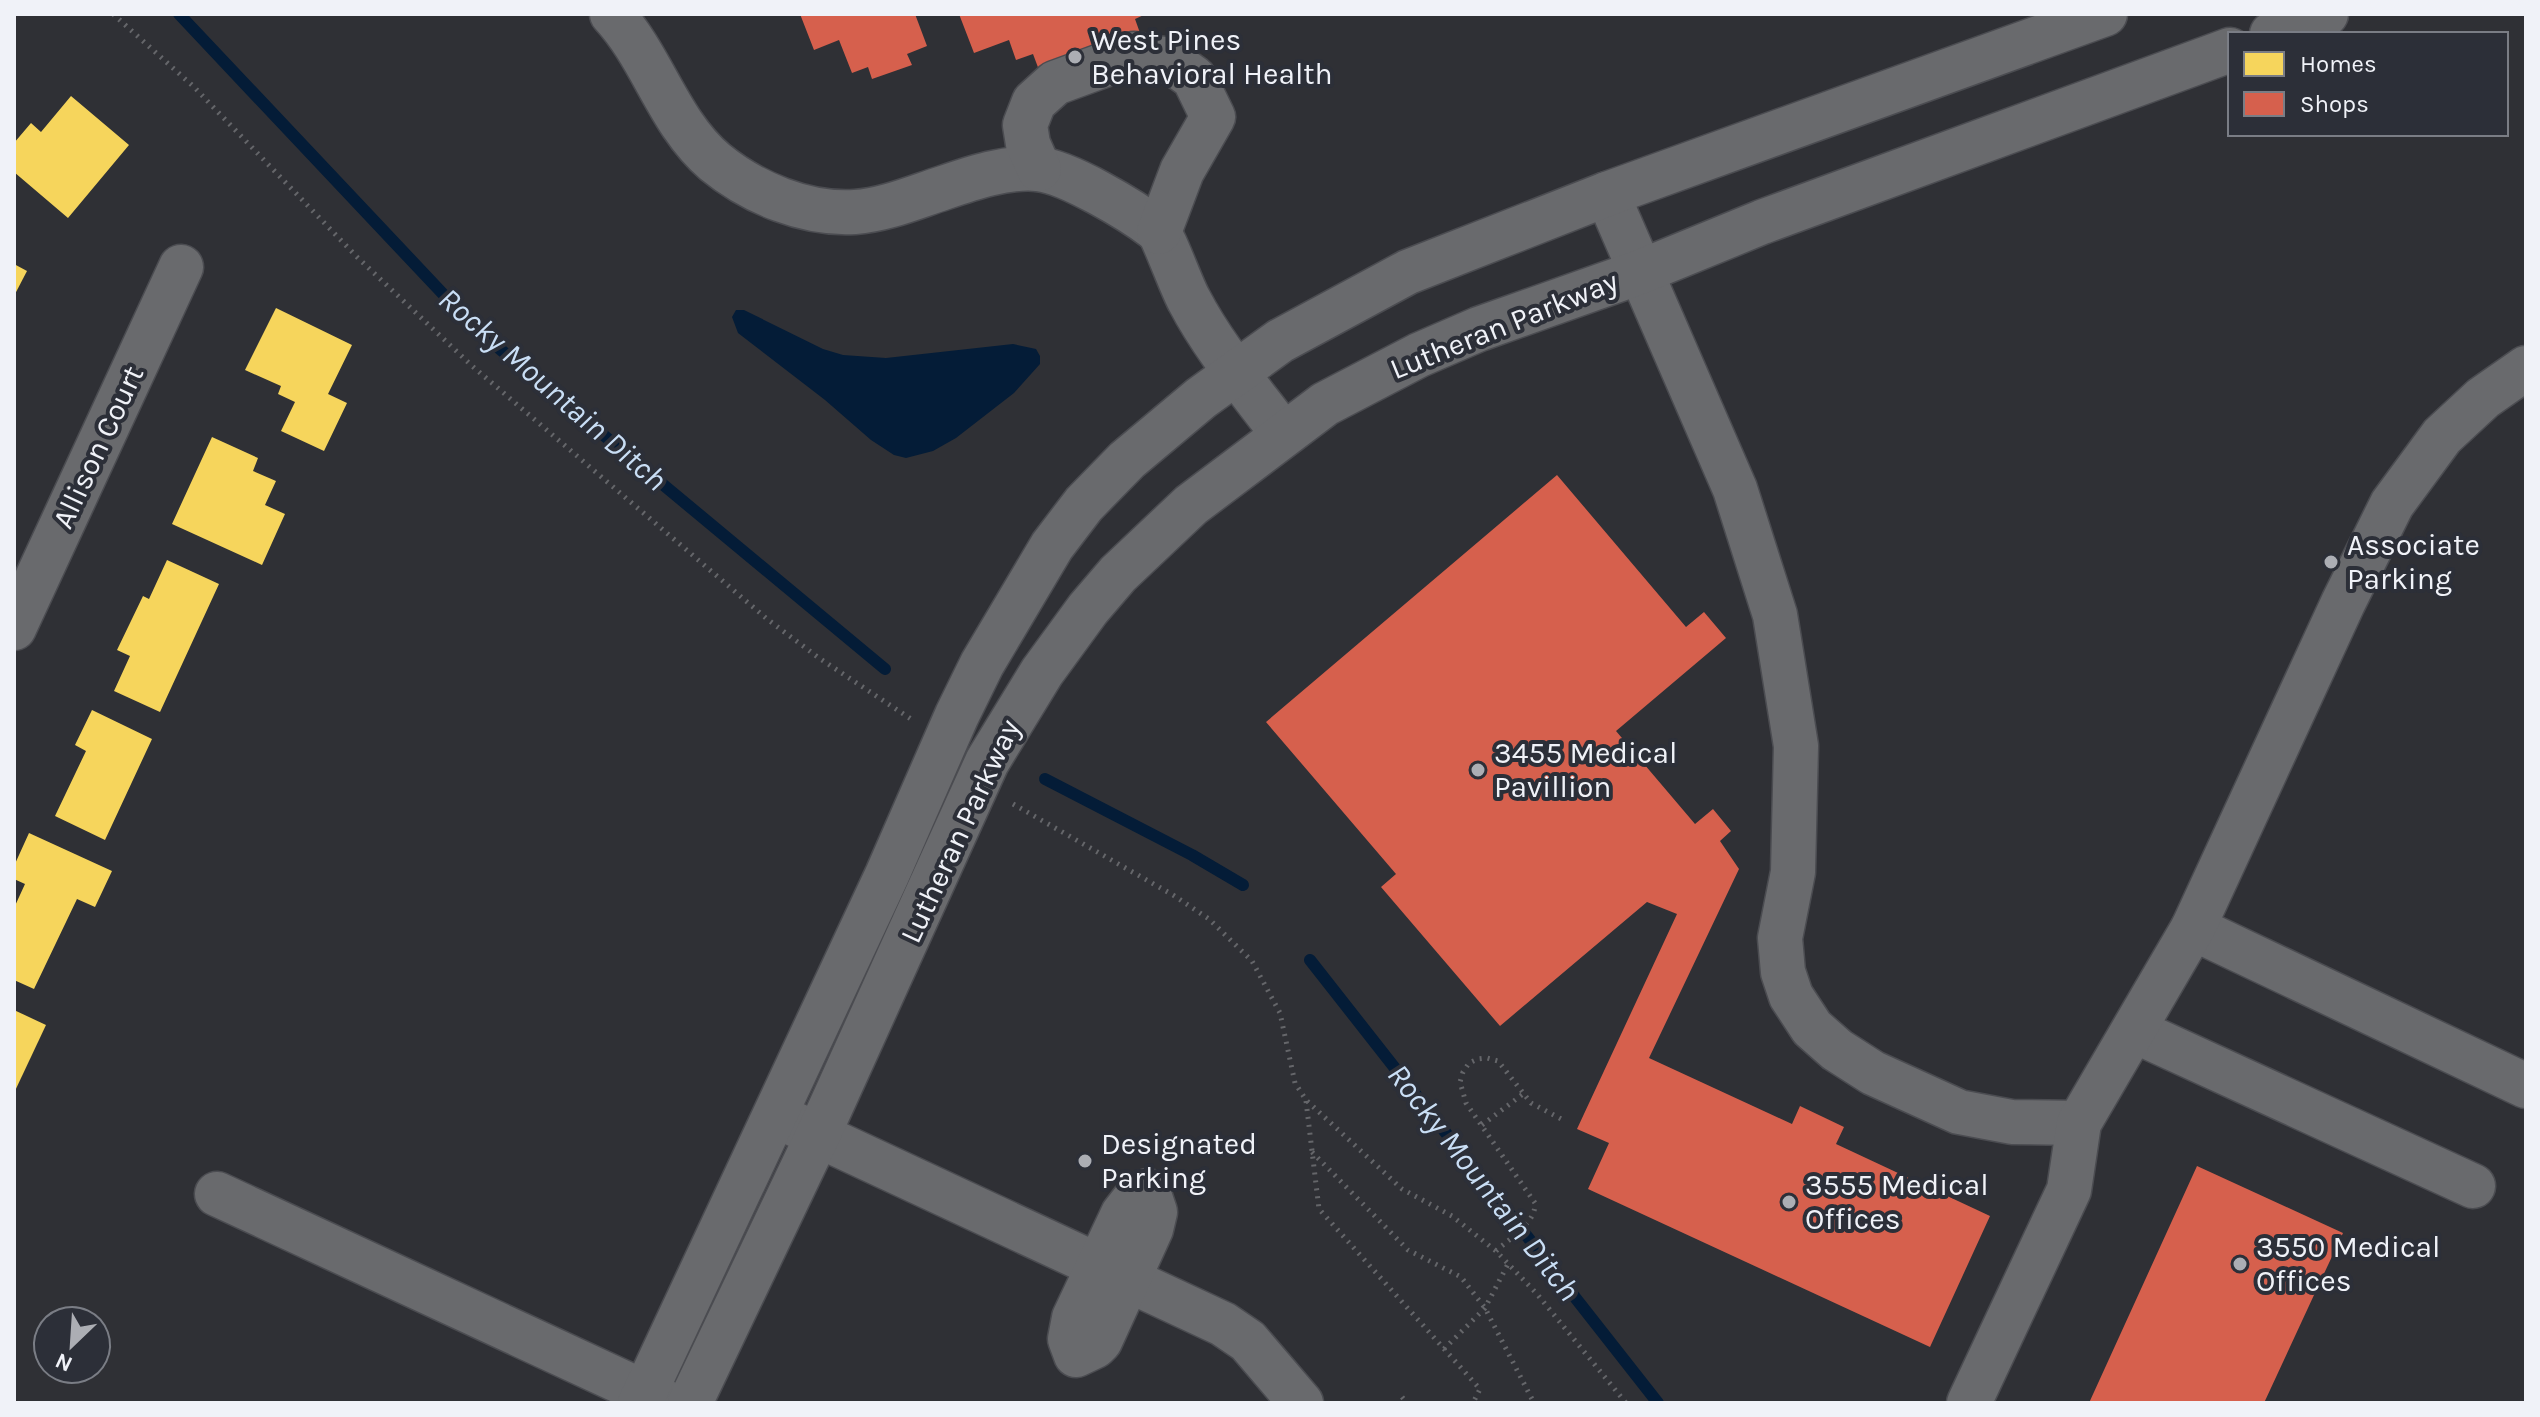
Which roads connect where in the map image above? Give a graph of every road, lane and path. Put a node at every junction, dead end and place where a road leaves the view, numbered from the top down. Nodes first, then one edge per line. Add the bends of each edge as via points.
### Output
1 (113, 14) edge
2 (612, 14) edge
3 (2105, 14) edge
4 (2326, 14) edge
5 (2277, 32) edge
6 (2228, 51) edge
7 (1039, 169) junction
8 (1607, 194) junction
9 (1159, 232) junction
10 (181, 267) dead end
11 (1640, 272) junction
12 (2526, 368) edge
13 (1236, 371) junction
14 (1283, 434) junction
15 (14, 628) edge
16 (944, 745) junction
17 (979, 780) junction
18 (2193, 928) junction
19 (2135, 1031) junction
20 (2526, 1086) edge
21 (1523, 1094) junction
22 (1306, 1100) junction
23 (775, 1116) junction
24 (1565, 1121) dead end
25 (2079, 1123) junction
26 (1482, 1125) junction
27 (818, 1135) junction
28 (1312, 1152) junction
29 (2473, 1186) dead end
30 (217, 1194) dead end
31 (1496, 1251) junction
32 (1508, 1264) junction
33 (1485, 1308) junction
34 (1444, 1349) junction
35 (1402, 1397) dead end
36 (651, 1399) edge
37 (690, 1403) edge
38 (1301, 1403) edge
39 (1407, 1403) edge
40 (1473, 1403) edge
41 (1534, 1403) edge
42 (1626, 1403) edge
43 (1969, 1403) edge

1 - 16 path via 194,87 346,246 471,365 767,619
2 - 7 street via 628,31 678,120 715,162 798,207 855,212 974,178
3 - 8 street, Lutheran Parkway
4 - 5 street
6 - 11 street, Lutheran Parkway
7 - 9 street via 1090,187
7 - 9 street via 1025,125 1034,102 1055,83 1134,54 1169,60 1194,78 1213,117 1182,171
8 - 11 street
8 - 13 street, Lutheran Parkway via 1408,272 1280,341
9 - 13 street via 1202,325
10 - 15 street, Allison Court
11 - 14 street, Lutheran Parkway via 1419,355 1325,404
11 - 25 street via 1735,489 1775,615 1796,746 1793,872 1780,938 1791,996 1812,1028 1837,1050 1873,1073 1959,1112 2012,1122
12 - 18 street via 2442,436 2392,504
13 - 14 street
13 - 16 street, Lutheran Parkway via 1127,460 1073,518 997,637
14 - 17 street, Lutheran Parkway via 1191,505 1118,574 1042,672
16 - 23 street, Lutheran Parkway
17 - 22 path via 1173,895 1209,919 1252,961 1280,1013 1295,1083
17 - 27 street, Lutheran Parkway
18 - 19 street
18 - 20 street
19 - 25 street
19 - 29 street
21 - 24 path
21 - 26 path
21 - 26 path via 1498,1061 1469,1063 1461,1092
22 - 28 path
22 - 31 path via 1402,1189 1452,1216
23 - 27 street
23 - 36 street, Lutheran Parkway
25 - 43 street via 2069,1190
26 - 31 path via 1530,1194 1535,1212
27 - 37 street, Lutheran Parkway
27 - 38 street via 1236,1332
28 - 33 path via 1408,1250 1461,1277
28 - 34 path via 1319,1209
30 - 36 street
31 - 32 path
32 - 33 path
32 - 42 path
33 - 34 path
33 - 41 path
34 - 40 path via 1480,1389
35 - 39 path

